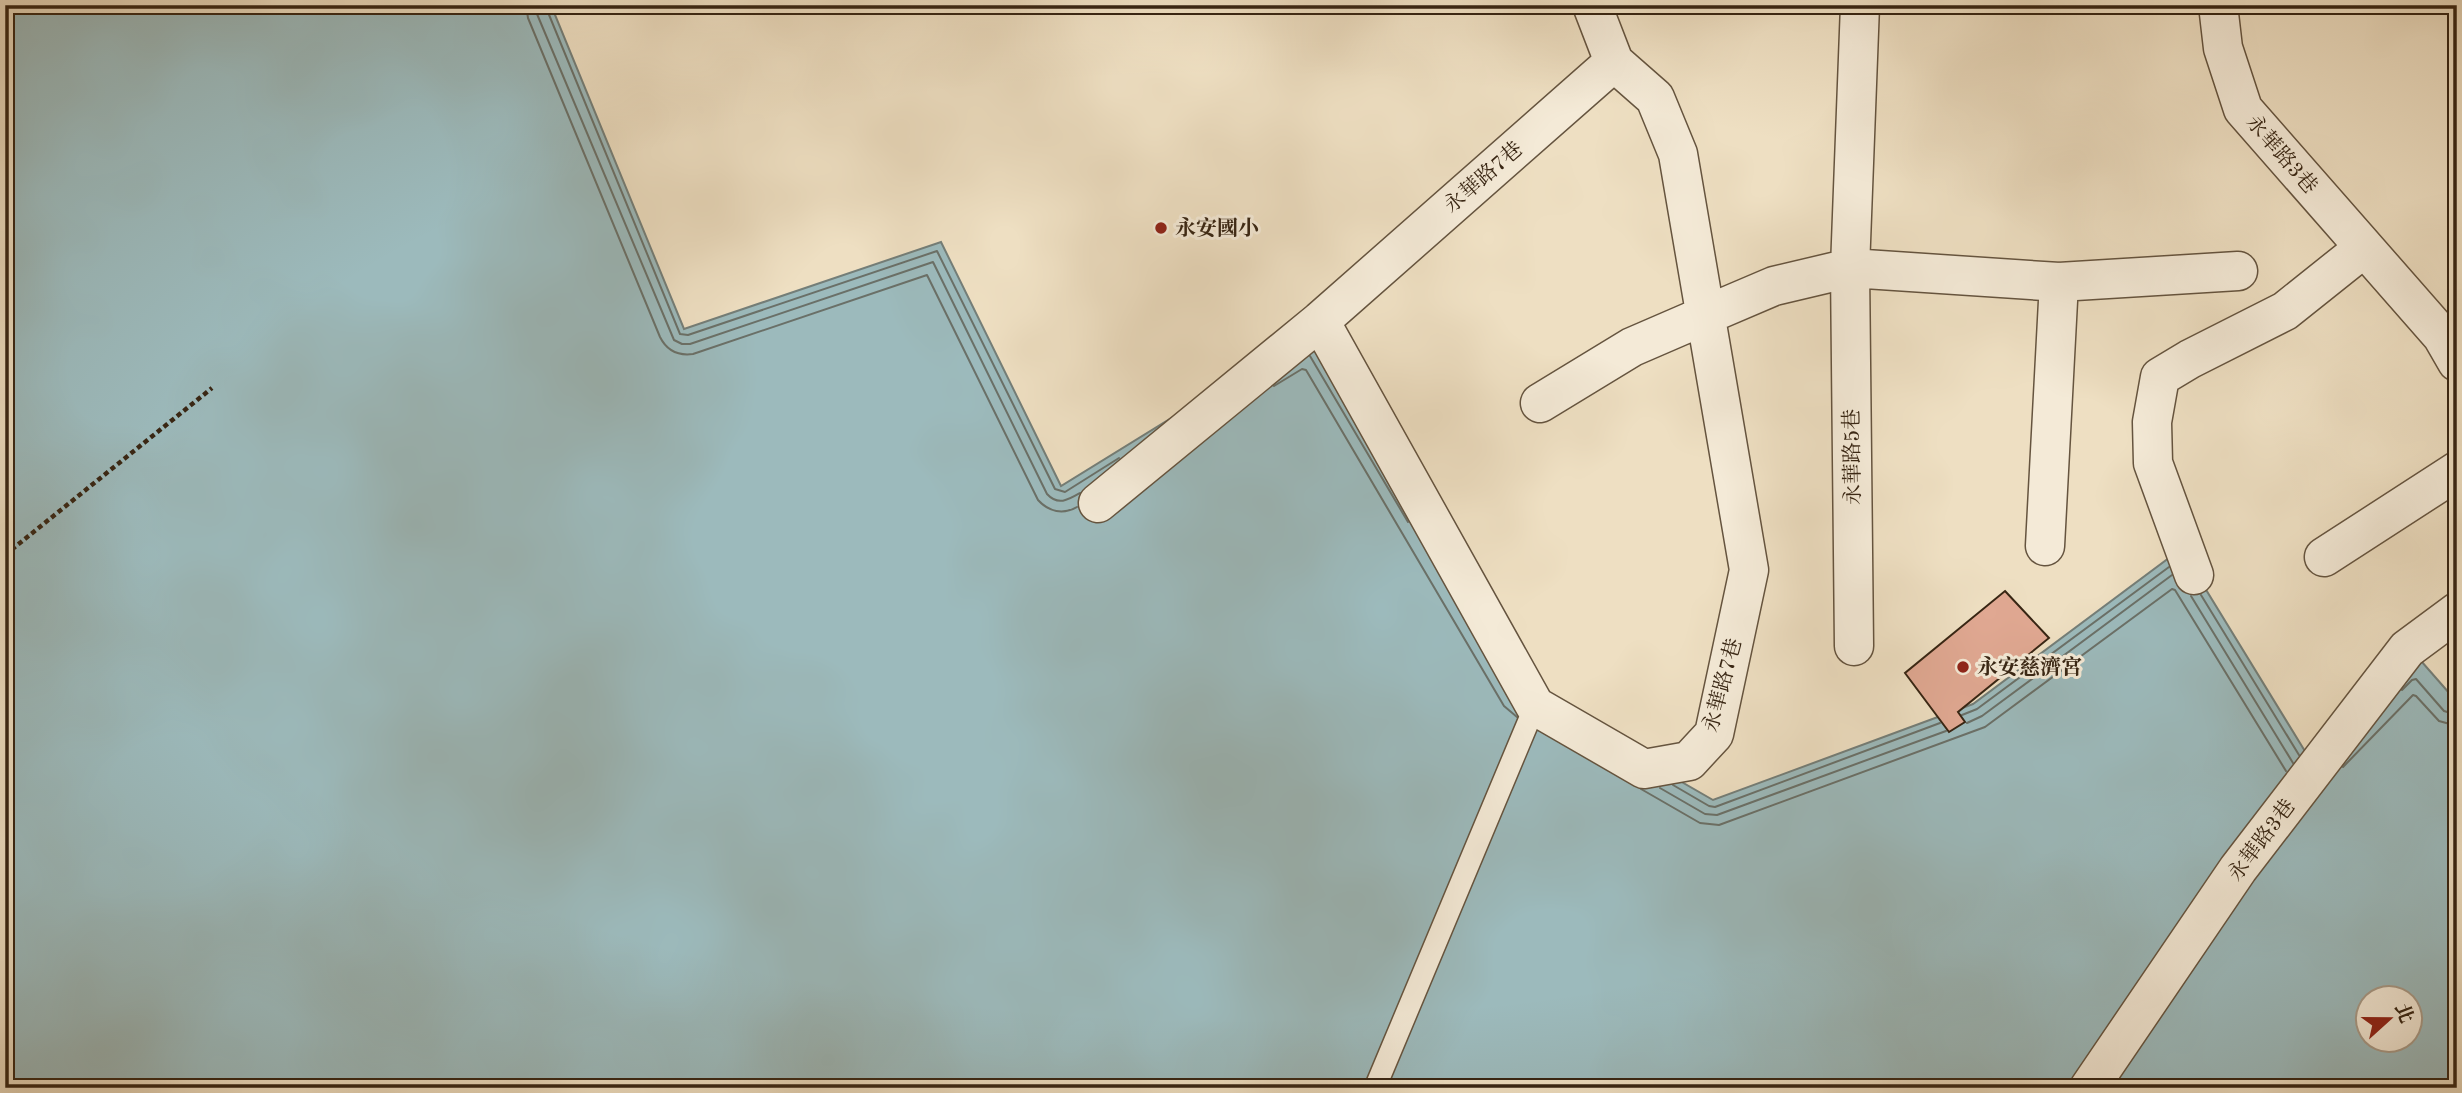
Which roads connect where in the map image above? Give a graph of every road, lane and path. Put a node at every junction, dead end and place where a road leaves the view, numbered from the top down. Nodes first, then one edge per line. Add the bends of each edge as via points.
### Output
1 (1591, 5) edge
2 (1860, 5) edge
3 (2218, 5) edge
4 (1614, 62) junction
5 (2364, 248) junction
6 (1850, 268) junction
7 (2238, 271) dead end
8 (2059, 282) junction
9 (1706, 315) junction
10 (1320, 321) junction
11 (2457, 362) edge
12 (212, 388) dead end
13 (1540, 403) dead end
14 (2457, 471) edge
15 (1098, 503) dead end
16 (2045, 546) dead end
17 (5, 555) edge
18 (2324, 557) dead end
19 (2194, 575) dead end
20 (2457, 612) edge
21 (1853, 646) dead end
22 (1535, 706) junction
23 (1375, 1088) edge
24 (2089, 1088) edge

1 - 4 street, 永華路7巷
2 - 6 street, 永華路5巷
3 - 5 street, 永華路3巷 via 2222,48 2243,108
4 - 9 street, 永華路7巷 via 1655,98 1678,154
4 - 10 street, 永華路7巷
5 - 11 street, 永華路3巷 via 2442,336
5 - 19 street via 2284,312 2160,377 2152,422 2153,463
6 - 8 street
6 - 9 street via 1774,286
6 - 21 street, 永華路5巷
7 - 8 street
8 - 16 street
9 - 13 street via 1632,347
9 - 22 street, 永華路7巷 via 1749,570 1714,734 1689,761 1644,769
10 - 15 street, 永華路7巷
10 - 22 street
12 - 17 path
14 - 18 street
20 - 24 street, 永華路3巷 via 2407,649 2238,869
22 - 23 lane

